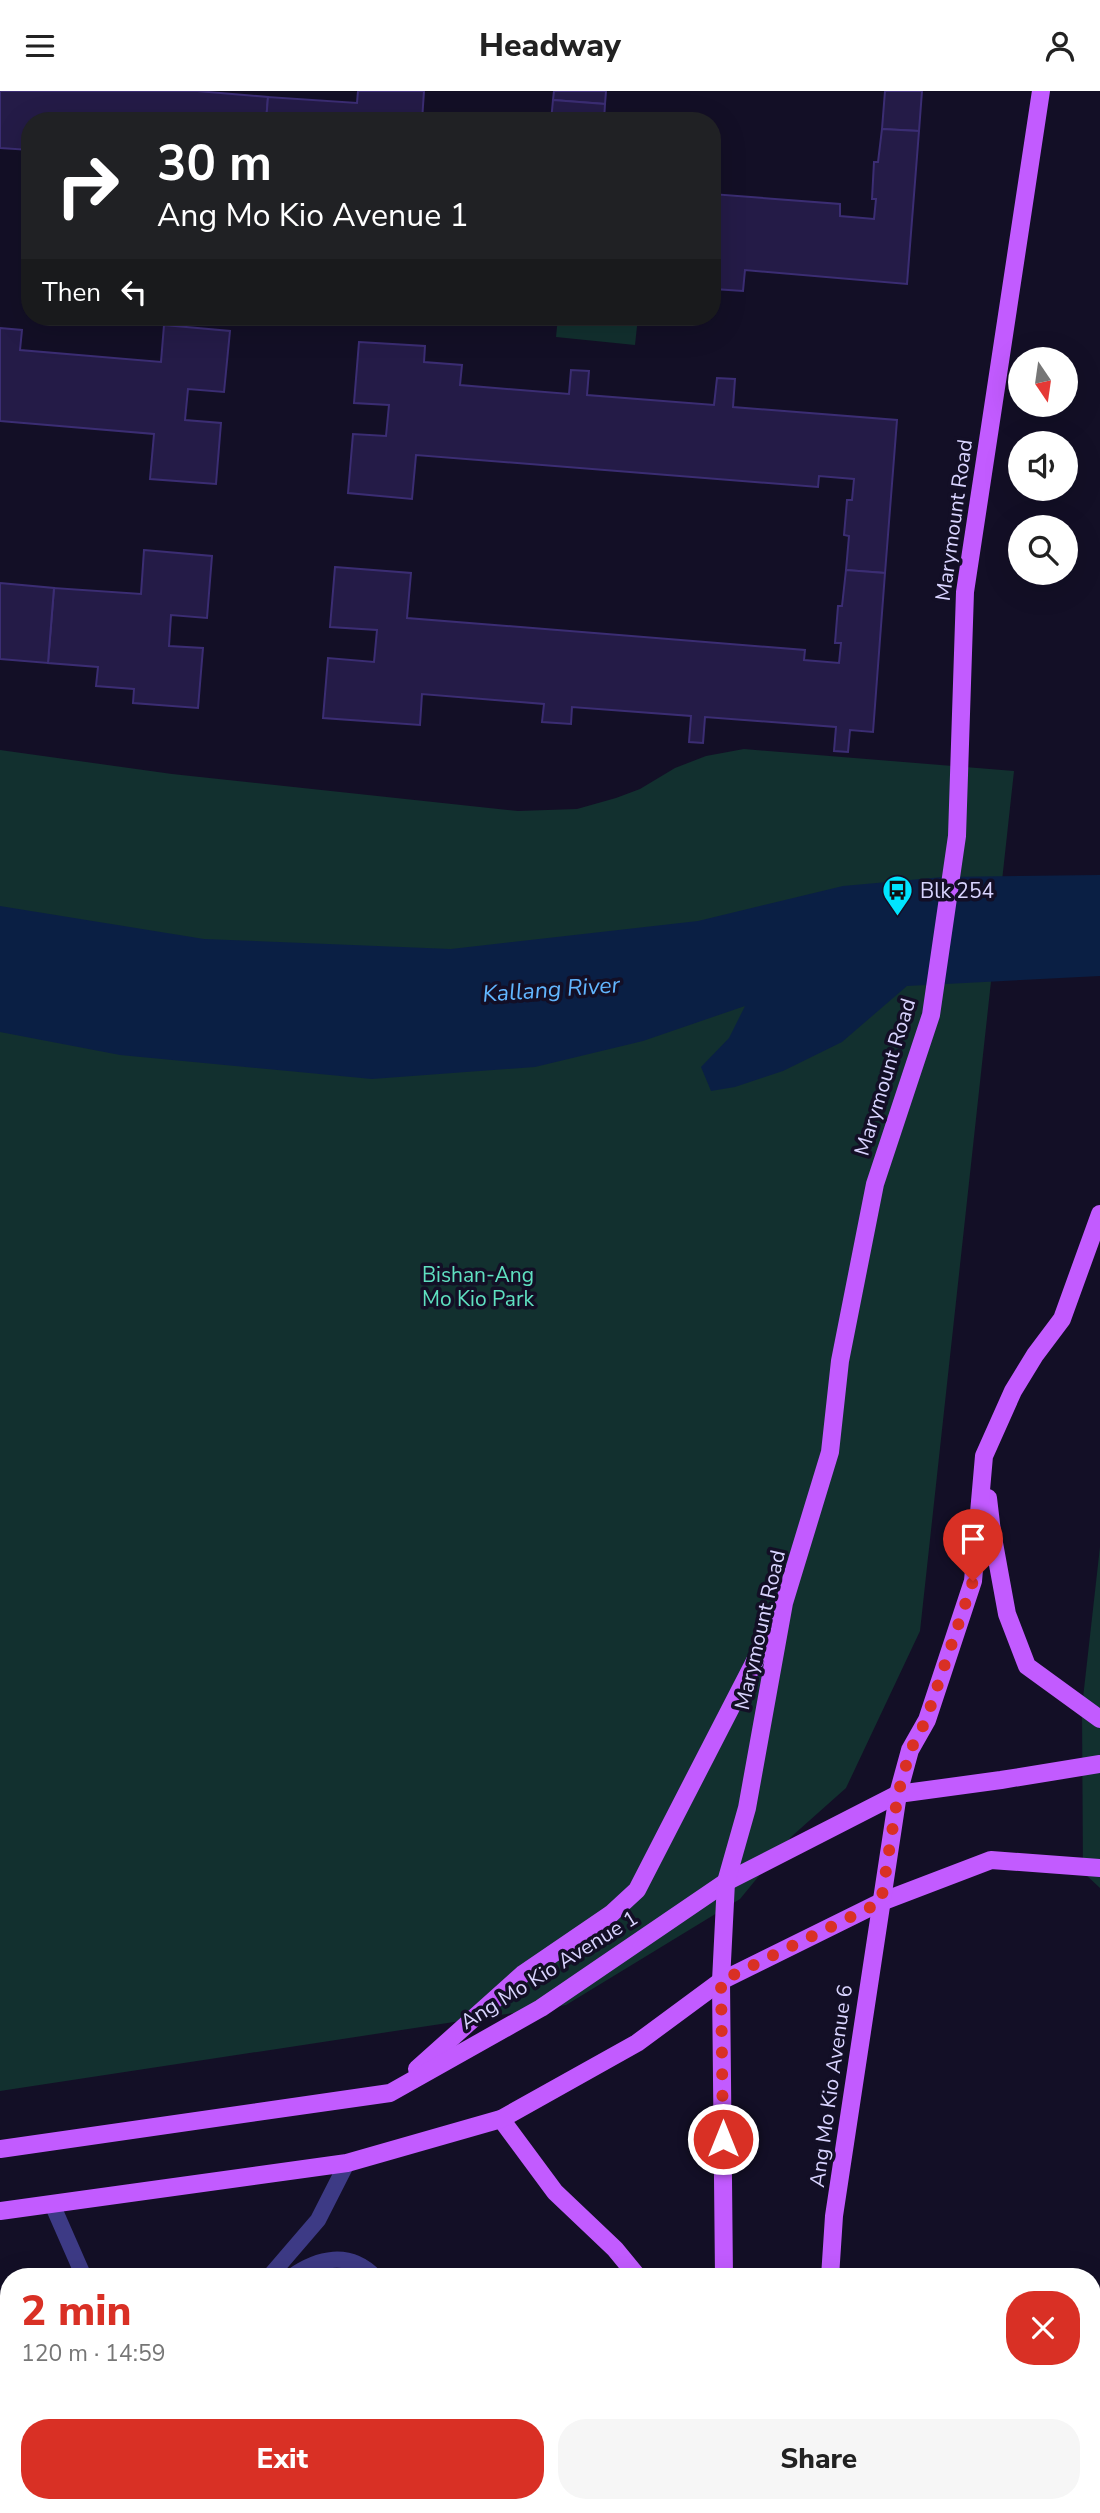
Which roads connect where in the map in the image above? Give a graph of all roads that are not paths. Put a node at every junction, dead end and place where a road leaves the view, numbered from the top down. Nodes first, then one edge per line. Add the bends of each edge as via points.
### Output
1 (1041, 91) edge
2 (1100, 1214) edge
3 (984, 1456) junction
4 (785, 1603) junction
5 (1100, 1719) edge
6 (1100, 1764) edge
7 (898, 1794) junction
8 (1100, 1868) edge
9 (726, 1882) junction
10 (881, 1902) junction
11 (721, 1981) junction
12 (390, 2093) junction
13 (501, 2119) junction
14 (0, 2149) edge
15 (346, 2163) junction
16 (52, 2204) junction
17 (0, 2211) edge
18 (80, 2268) edge
19 (277, 2268) edge
20 (303, 2268) edge
21 (364, 2268) edge
22 (631, 2268) edge
23 (724, 2268) edge
24 (831, 2268) edge

1 - 4 main road, Marymount Road via 965,592 957,836 930,1015 876,1184 840,1361 830,1452
2 - 3 main road via 1062,1319 1013,1391
3 - 5 main road via 1007,1614 1027,1666
3 - 7 main road via 973,1581
4 - 9 main road, Marymount Road via 747,1808
4 - 12 main road via 637,1890 611,1914 523,1974
6 - 7 main road, Ang Mo Kio Avenue 1
7 - 9 main road, Ang Mo Kio Avenue 1
7 - 10 main road
8 - 10 main road via 990,1860
9 - 11 main road, Marymount Road
9 - 12 main road, Ang Mo Kio Avenue 1 via 541,2008
10 - 11 main road
10 - 24 main road, Ang Mo Kio Avenue 6 via 834,2216
11 - 13 main road via 637,2043
11 - 23 main road
12 - 14 main road, Ang Mo Kio Avenue 1
13 - 15 main road
13 - 22 main road via 555,2192
15 - 16 main road
15 - 19 lane via 318,2220
16 - 17 main road
16 - 18 lane
20 - 21 lane via 338,2258

